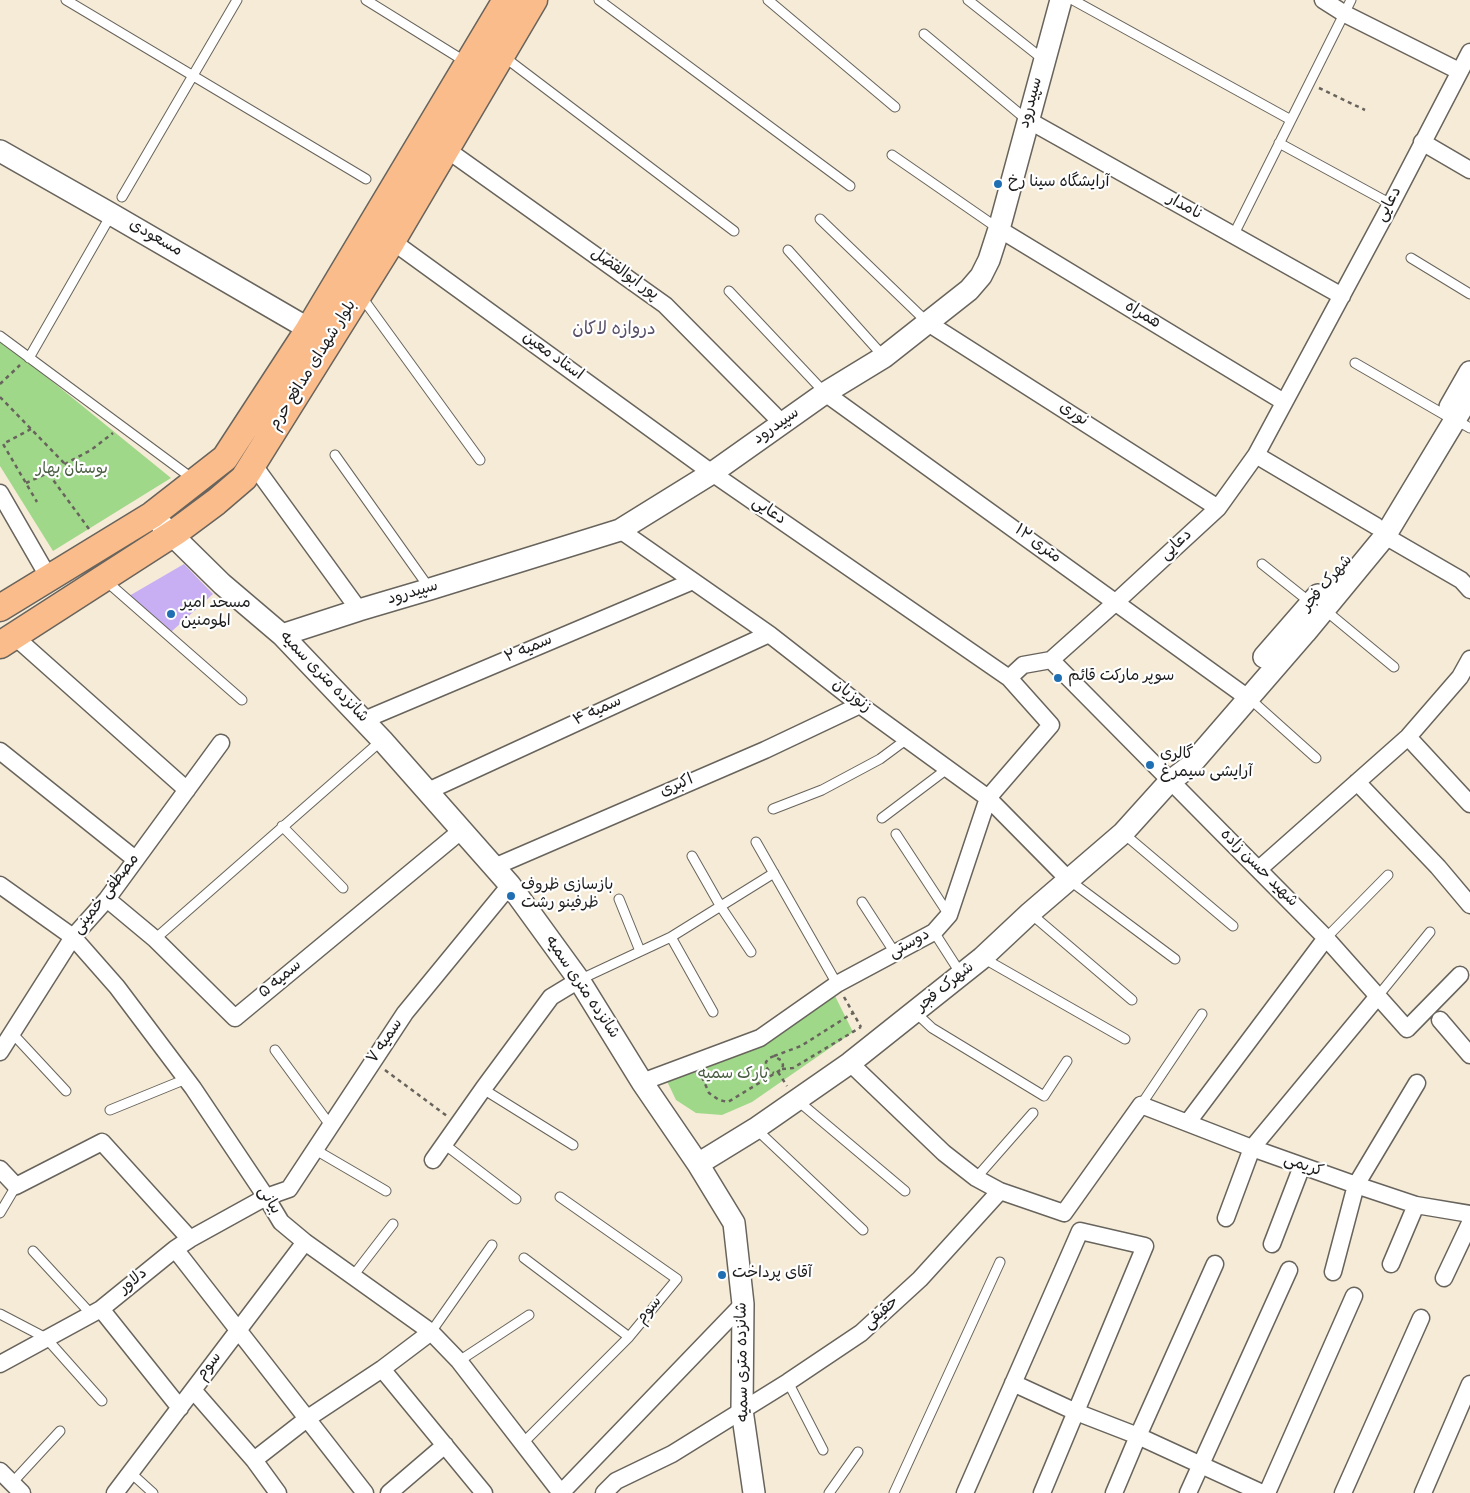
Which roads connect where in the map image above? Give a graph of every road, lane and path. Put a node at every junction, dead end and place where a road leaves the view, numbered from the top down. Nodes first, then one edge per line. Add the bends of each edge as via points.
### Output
1 (66, 0) edge
2 (237, 0) edge
3 (366, 0) edge
4 (506, 0) edge
5 (534, 0) edge
6 (599, 0) edge
7 (768, 0) edge
8 (968, 0) edge
9 (1061, 0) edge
10 (1073, 0) edge
11 (1323, 0) edge
12 (1348, 7) edge
13 (924, 34) dead end
14 (1470, 52) edge
15 (502, 55) junction
16 (1044, 60) junction
17 (469, 63) junction
18 (1460, 71) junction
19 (193, 76) junction
20 (1310, 83) junction
21 (895, 107) dead end
22 (1365, 110) dead end
23 (1028, 120) junction
24 (1291, 120) junction
25 (1422, 142) junction
26 (1279, 143) junction
27 (446, 149) junction
28 (0, 151) edge
29 (892, 155) dead end
30 (1470, 170) edge
31 (366, 179) dead end
32 (850, 186) dead end
33 (1391, 204) junction
34 (117, 205) junction
35 (820, 219) dead end
36 (999, 229) junction
37 (734, 231) dead end
38 (1233, 236) junction
39 (392, 241) junction
40 (788, 250) dead end
41 (1411, 258) dead end
42 (729, 291) dead end
43 (359, 293) junction
44 (1470, 294) edge
45 (1342, 296) junction
46 (928, 323) junction
47 (309, 329) junction
48 (0, 336) edge
49 (884, 357) junction
50 (29, 358) junction
51 (1355, 363) dead end
52 (1470, 372) edge
53 (0, 384) edge
54 (825, 393) junction
55 (1470, 395) edge
56 (0, 397) edge
57 (1284, 402) junction
58 (1457, 421) edge
59 (782, 424) junction
60 (122, 427) junction
61 (31, 429) junction
62 (1256, 454) junction
63 (335, 455) dead end
64 (480, 460) dead end
65 (65, 464) junction
66 (253, 464) junction
67 (48, 473) junction
68 (712, 474) junction
69 (197, 482) junction
70 (26, 483) junction
71 (0, 493) edge
72 (37, 502) dead end
73 (1218, 508) junction
74 (152, 514) junction
75 (620, 530) junction
76 (1381, 531) junction
77 (183, 536) junction
78 (101, 546) junction
79 (1262, 564) dead end
80 (49, 578) junction
81 (103, 579) junction
82 (694, 581) junction
83 (430, 589) junction
84 (1470, 590) edge
85 (1116, 602) junction
86 (1318, 607) junction
87 (0, 608) edge
88 (359, 610) junction
89 (769, 634) junction
90 (282, 635) junction
91 (7, 640) edge
92 (1470, 659) edge
93 (1051, 660) junction
94 (1394, 667) dead end
95 (1009, 678) junction
96 (1465, 679) edge
97 (1243, 694) junction
98 (242, 700) dead end
99 (860, 705) junction
100 (364, 720) junction
101 (1408, 737) junction
102 (907, 739) junction
103 (382, 740) junction
104 (222, 743) dead end
105 (0, 751) edge
106 (1316, 758) dead end
107 (947, 769) junction
108 (1170, 782) junction
109 (1357, 782) junction
110 (186, 790) junction
111 (428, 791) junction
112 (988, 798) junction
113 (1470, 804) edge
114 (773, 808) dead end
115 (882, 818) dead end
116 (282, 826) junction
117 (462, 830) junction
118 (1123, 833) junction
119 (896, 834) dead end
120 (756, 842) dead end
121 (692, 856) dead end
122 (135, 859) junction
123 (494, 867) junction
124 (1259, 869) junction
125 (774, 873) junction
126 (1388, 875) dead end
127 (1069, 880) junction
128 (0, 885) edge
129 (510, 885) junction
130 (343, 888) dead end
131 (107, 899) junction
132 (619, 899) dead end
133 (862, 902) dead end
134 (1470, 905) edge
135 (721, 907) junction
136 (1030, 913) junction
137 (949, 915) junction
138 (1233, 926) dead end
139 (934, 932) junction
140 (1430, 932) dead end
141 (73, 937) junction
142 (671, 937) junction
143 (1326, 938) junction
144 (155, 939) junction
145 (640, 951) junction
146 (751, 952) dead end
147 (894, 953) junction
148 (982, 958) junction
149 (1175, 959) dead end
150 (962, 975) junction
151 (1460, 975) dead end
152 (579, 980) junction
153 (837, 984) junction
154 (1378, 996) junction
155 (1132, 1000) dead end
156 (713, 1012) dead end
157 (915, 1012) junction
158 (853, 1013) junction
159 (1202, 1014) dead end
160 (1440, 1020) dead end
161 (861, 1027) junction
162 (13, 1034) junction
163 (1125, 1039) dead end
164 (871, 1046) junction
165 (275, 1050) dead end
166 (0, 1052) edge
167 (1470, 1055) edge
168 (774, 1056) junction
169 (373, 1061) junction
170 (1067, 1061) dead end
171 (850, 1063) junction
172 (782, 1069) junction
173 (774, 1073) junction
174 (701, 1076) dead end
175 (186, 1079) junction
176 (642, 1082) junction
177 (1417, 1083) dead end
178 (483, 1089) junction
179 (66, 1091) dead end
180 (796, 1100) junction
181 (1141, 1105) junction
182 (110, 1110) dead end
183 (1033, 1113) dead end
184 (1188, 1122) junction
185 (458, 1124) junction
186 (330, 1125) junction
187 (756, 1129) junction
188 (444, 1144) junction
189 (573, 1145) dead end
190 (1252, 1148) junction
191 (314, 1149) junction
192 (433, 1160) dead end
193 (698, 1164) junction
194 (1302, 1166) junction
195 (0, 1170) edge
196 (976, 1178) junction
197 (1356, 1185) junction
198 (16, 1186) junction
199 (386, 1191) dead end
200 (1000, 1191) junction
201 (904, 1192) dead end
202 (266, 1197) junction
203 (560, 1197) dead end
204 (516, 1199) dead end
205 (1416, 1205) junction
206 (0, 1213) edge
207 (1470, 1214) edge
208 (1226, 1218) dead end
209 (1470, 1223) edge
210 (393, 1224) dead end
211 (863, 1230) dead end
212 (190, 1239) junction
213 (305, 1242) junction
214 (1272, 1244) dead end
215 (492, 1245) dead end
216 (175, 1249) junction
217 (33, 1251) dead end
218 (524, 1258) dead end
219 (1000, 1262) dead end
220 (1215, 1264) dead end
221 (1391, 1264) dead end
222 (1288, 1270) dead end
223 (1333, 1272) dead end
224 (354, 1276) junction
225 (1444, 1278) dead end
226 (1354, 1296) dead end
227 (743, 1304) junction
228 (96, 1312) junction
229 (0, 1314) edge
230 (529, 1315) dead end
231 (1421, 1318) dead end
232 (239, 1329) junction
233 (431, 1332) junction
234 (629, 1337) junction
235 (46, 1338) junction
236 (459, 1361) junction
237 (0, 1364) edge
238 (382, 1368) junction
239 (788, 1382) junction
240 (1013, 1383) junction
241 (1470, 1384) edge
242 (193, 1390) junction
243 (102, 1401) dead end
244 (180, 1408) junction
245 (742, 1410) junction
246 (1076, 1412) junction
247 (308, 1418) junction
248 (60, 1431) dead end
249 (1138, 1436) junction
250 (522, 1444) junction
251 (445, 1445) junction
252 (823, 1450) dead end
253 (858, 1452) dead end
254 (254, 1460) junction
255 (1200, 1464) junction
256 (131, 1473) junction
257 (11, 1482) edge
258 (116, 1493) edge
259 (153, 1493) edge
260 (278, 1493) edge
261 (365, 1493) edge
262 (389, 1493) edge
263 (484, 1493) edge
264 (561, 1493) edge
265 (604, 1493) edge
266 (754, 1493) edge
267 (829, 1493) edge
268 (894, 1493) edge
269 (965, 1493) edge
270 (1042, 1493) edge
271 (1114, 1493) edge
272 (1188, 1493) edge
273 (1262, 1493) edge
274 (1267, 1493) edge
275 (1343, 1493) edge
276 (1423, 1493) edge

1 - 19 lane
2 - 19 lane
3 - 17 lane
4 - 17 main road, بلوار شهدای مدافع حرم
5 - 15 main road, بلوار شهدای مدافع حرم
6 - 32 lane
7 - 21 lane
8 - 16 lane
9 - 16 street, سپیدرود
10 - 24 lane
11 - 12 street
12 - 18 street
12 - 20 lane
13 - 23 lane
14 - 18 street, دعایی
15 - 27 main road, بلوار شهدای مدافع حرم
15 - 37 lane
16 - 23 street, سپیدرود
17 - 47 main road, بلوار شهدای مدافع حرم
18 - 25 street, دعایی
19 - 31 lane
19 - 34 lane
20 - 22 path
20 - 24 lane
23 - 36 street, سپیدرود
23 - 38 street, نامدار
24 - 26 lane
25 - 30 street
25 - 33 street, دعایی
26 - 33 lane
26 - 38 lane
27 - 39 main road, بلوار شهدای مدافع حرم
27 - 59 street, پور ابوالفضل via 665,305
28 - 34 street, مسعودی
29 - 36 lane
33 - 45 street, دعایی
34 - 47 street, مسعودی
34 - 50 lane
35 - 46 lane
36 - 46 street, سپیدرود via 981,276 970,290
36 - 57 street, همراه
38 - 45 street, نامدار
39 - 43 main road, بلوار شهدای مدافع حرم
39 - 68 street, استاد معین
40 - 49 lane
41 - 44 lane
42 - 54 lane
43 - 64 lane
43 - 66 main road, بلوار شهدای مدافع حرم
45 - 57 street, دعایی
46 - 49 street, سپیدرود
46 - 73 street, نوری
47 - 69 main road, بلوار شهدای مدافع حرم via 225,458
48 - 50 lane
49 - 54 street, سپیدرود
50 - 53 path
50 - 60 lane
51 - 58 lane
52 - 58 street, شهرک فجر
54 - 59 street, سپیدرود
54 - 85 street, ۱۲ متری
55 - 58 street, شهرک فجر
56 - 61 path
57 - 62 street, دعایی
58 - 76 street, شهرک فجر
59 - 68 street, سپیدرود
60 - 65 path
60 - 69 lane
61 - 65 path
61 - 70 path via 3,444
62 - 73 street, دعایی
62 - 76 street
63 - 83 lane
65 - 67 path
66 - 77 main road, بلوار شهدای مدافع حرم via 244,478
66 - 88 street
67 - 70 path
67 - 78 path
68 - 75 street, سپیدرود
68 - 95 street, دعایی
69 - 74 main road, بلوار شهدای مدافع حرم
70 - 72 path
71 - 80 street
73 - 85 street, دعایی
74 - 77 street, شانزده متری سمیه
74 - 78 main road, بلوار شهدای مدافع حرم
75 - 82 street, زنوزیان
75 - 83 street, سپیدرود
76 - 84 street via 1461,580
76 - 86 street, شهرک فجر
77 - 81 main road, بلوار شهدای مدافع حرم
77 - 90 street, شانزده متری سمیه via 222,584
78 - 80 main road, بلوار شهدای مدافع حرم
79 - 86 lane
80 - 87 main road, بلوار شهدای مدافع حرم
81 - 91 main road, بلوار شهدای مدافع حرم
81 - 98 lane
82 - 89 street, زنوزیان
82 - 100 street, سمیه ۲
83 - 88 street, سپیدرود
85 - 93 street, دعایی
85 - 97 street, ۱۲ متری
86 - 94 lane
86 - 97 street, شهرک فجر
88 - 90 street, سپیدرود
89 - 99 street, زنوزیان
89 - 111 street, سمیه ۴
90 - 100 street, شانزده متری سمیه
91 - 110 street
92 - 96 street
93 - 95 street via 1023,665
93 - 108 street, شهید حسن زاده
95 - 112 street, دوستی via 1051,725
96 - 101 street
97 - 106 lane
97 - 108 street, شهرک فجر via 1189,767
99 - 102 street, زنوزیان
99 - 123 street, اکبری
100 - 103 street, شانزده متری سمیه
101 - 109 street
101 - 113 street
102 - 107 street, زنوزیان
102 - 114 lane via 880,759 822,790
103 - 111 street, شانزده متری سمیه
103 - 116 lane
104 - 110 street, مصطفی خمینی
105 - 122 street
107 - 112 street, زنوزیان
107 - 115 lane
108 - 118 street, شهرک فجر
108 - 124 street, شهید حسن زاده
109 - 124 street
109 - 134 street
110 - 122 street, مصطفی خمینی
111 - 117 street, شانزده متری سمیه
112 - 127 street, زنوزیان
112 - 137 street, دوستی
116 - 130 lane
116 - 144 lane
117 - 123 street, شانزده متری سمیه
117 - 144 street, سمیه ۵ via 235,1018
118 - 127 street, شهرک فجر
118 - 138 lane
119 - 137 lane
120 - 125 lane
121 - 135 lane
122 - 131 street, مصطفی خمینی
123 - 129 street, شانزده متری سمیه
124 - 143 street, شهید حسن زاده
125 - 135 lane
125 - 153 lane
126 - 143 lane
127 - 136 street, شهرک فجر
127 - 149 lane
128 - 141 street, بیانی
129 - 152 street, شانزده متری سمیه
129 - 169 street, سمیه ۷ via 405,1013
131 - 141 street, مصطفی خمینی
131 - 144 street, سمیه ۵
132 - 145 lane
133 - 147 lane
135 - 142 lane
135 - 146 lane
136 - 148 street, شهرک فجر
136 - 155 lane
137 - 139 street, دوستی
139 - 147 street, دوستی
139 - 150 lane
140 - 154 lane
141 - 162 street, مصطفی خمینی
141 - 175 street, بیانی via 117,987
142 - 145 lane
142 - 156 lane
143 - 154 street, شهید حسن زاده
143 - 184 street
145 - 152 lane
147 - 153 street, دوستی
148 - 150 street, شهرک فجر
148 - 163 lane
150 - 157 street, شهرک فجر
151 - 154 street, شهید حسن زاده via 1408,1029
152 - 176 street, شانزده متری سمیه
152 - 178 street via 551,997
153 - 158 path
153 - 176 street, دوستی via 760,1038
154 - 190 street
157 - 164 street, شهرک فجر
157 - 170 lane via 932,1028 1044,1096
158 - 161 path
158 - 168 path via 801,1046
159 - 181 lane
160 - 167 street
161 - 164 path
161 - 172 path via 793,1068
162 - 166 street, مصطفی خمینی
162 - 179 lane
164 - 171 street, شهرک فجر
165 - 186 lane
168 - 172 path via 782,1061
168 - 173 path via 766,1062 766,1067
169 - 185 path
169 - 186 street, سمیه ۷
171 - 180 street, شهرک فجر
171 - 196 street via 944,1153
172 - 173 path
173 - 174 path via 728,1102 709,1093
175 - 182 lane
175 - 202 street, بیانی
176 - 193 street, شانزده متری سمیه
177 - 197 street
178 - 185 street
178 - 189 lane
180 - 187 street, شهرک فجر
180 - 201 lane
181 - 184 street, کریمی
181 - 200 street via 1064,1213
183 - 196 lane
184 - 190 street, کریمی
185 - 188 street
186 - 191 street, سمیه ۷
187 - 193 street, شهرک فجر
187 - 211 lane
188 - 192 street
188 - 204 lane
190 - 194 street, کریمی
190 - 208 street
191 - 199 lane
191 - 202 street, سمیه ۷ via 289,1189
193 - 227 street, شانزده متری سمیه via 734,1223
194 - 197 street, کریمی
194 - 214 street
195 - 198 street
196 - 200 street
197 - 205 street, کریمی
197 - 223 street
198 - 206 lane
198 - 212 street via 102,1142
200 - 239 street, حقیقی via 920,1279 861,1333
202 - 212 street, دلاور
202 - 213 street, بیانی via 281,1222
203 - 234 lane, سوم via 677,1279
205 - 207 street, کریمی
205 - 221 street
209 - 225 street
210 - 224 lane
212 - 216 street, دلاور
213 - 224 street, بیانی
213 - 232 street, سوم
215 - 233 lane
216 - 228 street, دلاور
216 - 232 street
217 - 228 lane
218 - 234 lane
219 - 268 lane
220 - 249 street
222 - 255 street
224 - 233 street, بیانی
226 - 274 street
227 - 245 street, شانزده متری سمیه
227 - 264 street
228 - 235 street, دلاور
228 - 244 street
229 - 235 lane
230 - 236 lane
231 - 275 street
232 - 242 street, سوم
232 - 247 street
233 - 236 street, بیانی
233 - 238 street
234 - 250 lane, سوم
235 - 237 street, دلاور
235 - 243 lane
236 - 250 street, بیانی
238 - 247 street
238 - 251 street
239 - 245 street, حقیقی
239 - 252 lane
240 - 246 street
240 - 246 street via 1080,1231 1145,1246
240 - 269 street
241 - 276 street
242 - 244 street, سوم
242 - 254 street
244 - 256 street, سوم
245 - 265 street, حقیقی via 672,1454 616,1481
245 - 266 street, شانزده متری سمیه
246 - 249 street
246 - 270 street
247 - 254 street
247 - 261 street
248 - 257 lane
249 - 255 street
249 - 271 street
250 - 264 street, بیانی
251 - 262 street
251 - 263 street
253 - 267 lane
254 - 260 street
255 - 272 street
255 - 273 street
256 - 258 street, سوم
256 - 259 lane

